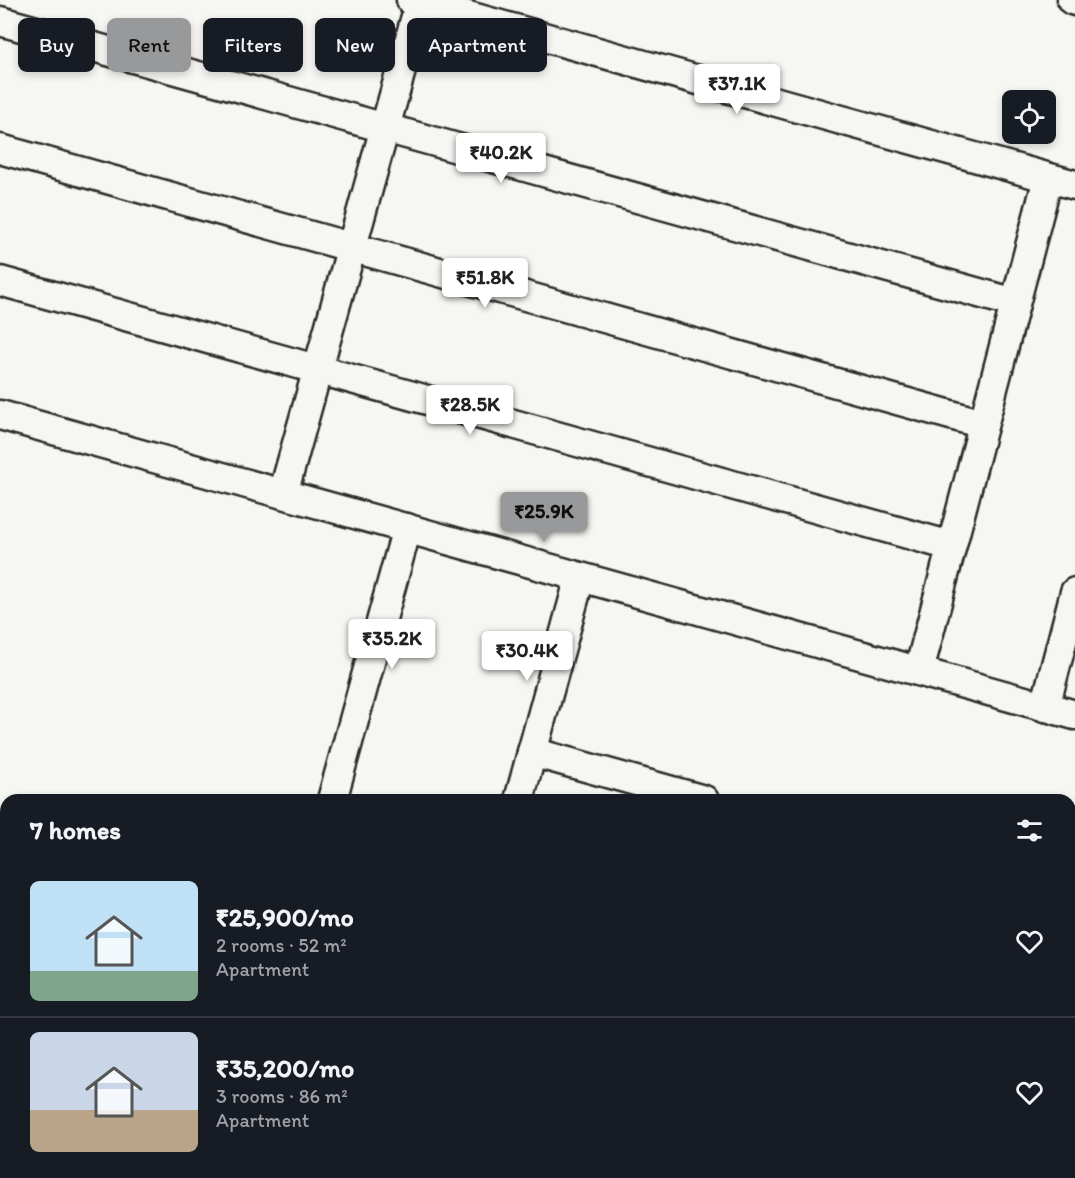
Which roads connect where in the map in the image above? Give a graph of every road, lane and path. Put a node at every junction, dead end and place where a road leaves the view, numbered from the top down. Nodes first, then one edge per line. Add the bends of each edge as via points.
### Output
1 (416, 1) edge
2 (0, 21) edge
3 (385, 128) junction
4 (0, 150) edge
5 (1048, 178) junction
6 (1075, 185) edge
7 (351, 248) junction
8 (0, 282) edge
9 (1015, 303) junction
10 (318, 369) junction
11 (0, 415) edge
12 (983, 424) junction
13 (283, 494) junction
14 (407, 528) junction
15 (951, 546) junction
16 (580, 577) junction
17 (1075, 592) edge
18 (918, 671) junction
19 (1045, 707) junction
20 (1075, 715) edge
21 (532, 752) junction
22 (334, 794) edge
23 (521, 794) edge
24 (682, 794) edge

1 - 3 street
1 - 5 street
2 - 3 street
3 - 7 street
3 - 9 street
4 - 7 street
5 - 6 street
5 - 9 street
7 - 10 street
7 - 12 street
8 - 10 street
9 - 12 street
10 - 13 street
10 - 15 street
11 - 13 street
12 - 15 street
13 - 14 street
14 - 16 street
14 - 22 street
15 - 18 street
16 - 18 street
16 - 21 street
17 - 19 street
18 - 19 street
19 - 20 street
21 - 23 street
21 - 24 street

